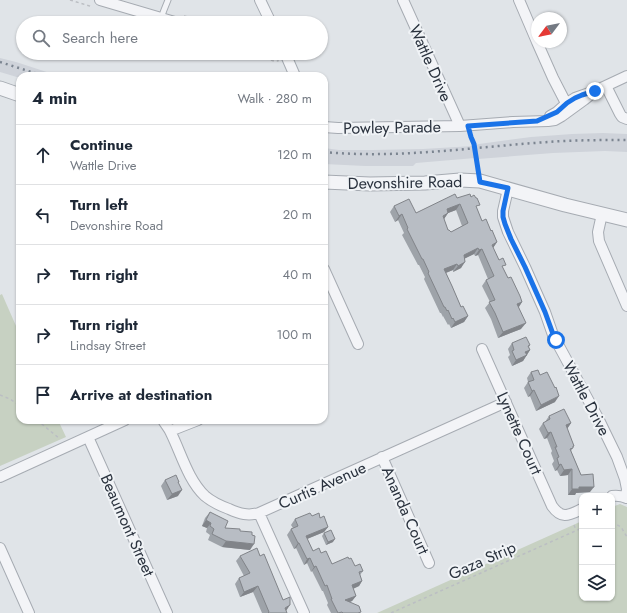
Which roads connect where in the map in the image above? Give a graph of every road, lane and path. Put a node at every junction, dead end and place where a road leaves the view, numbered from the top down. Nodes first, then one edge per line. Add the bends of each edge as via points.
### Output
1 (100, 0) edge
2 (168, 0) edge
3 (260, 0) edge
4 (403, 0) edge
5 (518, 0) edge
6 (155, 16) edge
7 (162, 16) edge
8 (268, 16) edge
9 (531, 29) edge
10 (540, 48) edge
11 (284, 60) edge
12 (292, 72) edge
13 (627, 76) edge
14 (606, 86) junction
15 (0, 88) edge
16 (16, 94) edge
17 (568, 107) junction
18 (627, 119) edge
19 (464, 126) junction
20 (328, 127) edge
21 (328, 182) edge
22 (480, 182) junction
23 (508, 188) junction
24 (602, 214) junction
25 (627, 220) edge
26 (328, 278) edge
27 (627, 306) edge
28 (358, 344) dead end
29 (482, 348) dead end
30 (0, 395) edge
31 (506, 402) junction
32 (16, 403) edge
33 (42, 424) edge
34 (116, 424) edge
35 (166, 424) edge
36 (169, 424) edge
37 (188, 424) edge
38 (170, 431) junction
39 (88, 437) junction
40 (61, 440) dead end
41 (382, 457) junction
42 (0, 477) edge
43 (615, 496) edge
44 (626, 498) edge
45 (579, 510) edge
46 (259, 513) junction
47 (615, 523) edge
48 (574, 525) dead end
49 (579, 529) edge
50 (576, 530) junction
51 (627, 537) edge
52 (0, 548) edge
53 (429, 563) dead end
54 (30, 613) edge
55 (168, 613) edge
56 (304, 613) edge
57 (391, 613) edge

1 - 6 street
2 - 7 lane
3 - 8 street
4 - 19 street, Wattle Drive
5 - 9 street
10 - 17 street
11 - 12 street
13 - 14 street, Powley Parade
14 - 17 street, Powley Parade
14 - 18 street via 618,111
15 - 16 street
17 - 19 street, Powley Parade via 562,116 555,120
19 - 20 street, Powley Parade
19 - 22 path via 474,144
21 - 22 street, Devonshire Road via 370,184 460,180
22 - 23 street, Devonshire Road
23 - 24 street, Devonshire Road
23 - 44 street, Wattle Drive via 503,217 508,232 553,334 617,457 625,479
24 - 25 street, Devonshire Road
24 - 27 street via 598,242
26 - 28 street
29 - 31 street, Lynette Court
30 - 32 path
31 - 41 street, Curtis Avenue
31 - 45 street, Lynette Court via 552,506 561,514 567,515
33 - 40 path
34 - 39 street
35 - 38 street, Curtis Avenue
36 - 38 street, Curtis Avenue
37 - 38 street
38 - 46 street, Curtis Avenue via 194,484 205,496 241,514
39 - 42 street
39 - 55 street, Beaumont Street
41 - 46 street, Curtis Avenue
41 - 53 street, Ananda Court
43 - 44 street
46 - 56 street
47 - 51 path
48 - 50 path
49 - 50 path, Gaza Strip
50 - 57 path, Gaza Strip
52 - 54 street

